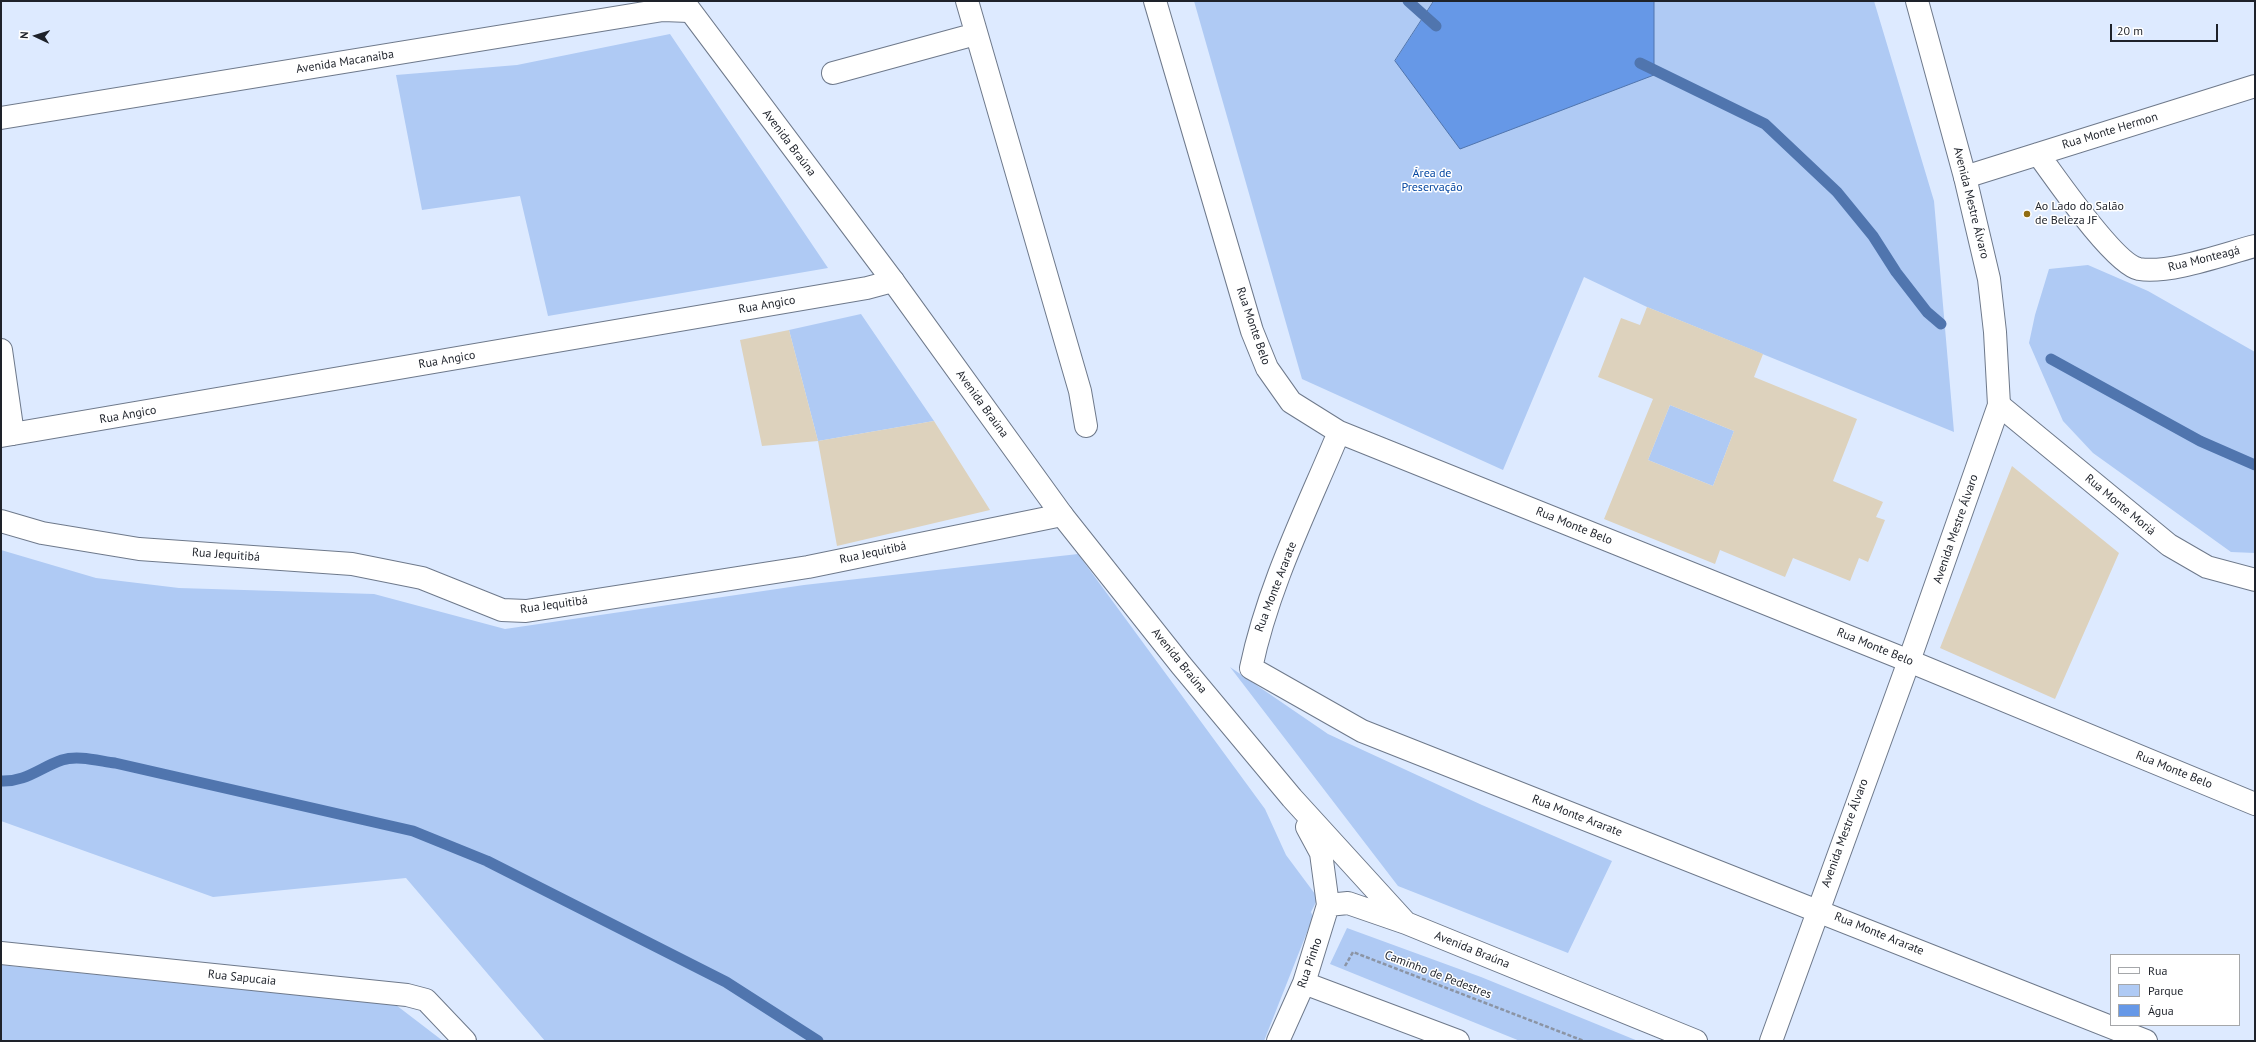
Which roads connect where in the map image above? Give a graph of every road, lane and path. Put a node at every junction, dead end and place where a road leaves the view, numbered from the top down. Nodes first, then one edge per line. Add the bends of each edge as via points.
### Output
1 (967, 1) edge
2 (1155, 1) edge
3 (1917, 1) edge
4 (686, 6) edge
5 (976, 34) junction
6 (832, 73) dead end
7 (2255, 86) edge
8 (1, 118) edge
9 (2038, 154) junction
10 (1965, 177) junction
11 (2255, 246) edge
12 (893, 281) junction
13 (1, 350) edge
14 (1999, 405) junction
15 (1086, 426) dead end
16 (1339, 432) junction
17 (7, 435) edge
18 (1062, 515) junction
19 (1, 521) edge
20 (2255, 580) edge
21 (1909, 661) junction
22 (1292, 798) junction
23 (2255, 804) edge
24 (1328, 905) junction
25 (1817, 910) junction
26 (1406, 923) junction
27 (1, 953) edge
28 (1304, 983) junction
29 (1331, 993) junction
30 (465, 1041) edge
31 (1278, 1041) edge
32 (1458, 1041) edge
33 (1584, 1041) edge
34 (1696, 1041) edge
35 (1771, 1041) edge
36 (2146, 1041) edge

1 - 5 street
2 - 16 street, Rua Monte Belo via 1252,331 1267,368 1291,402
3 - 10 street, Avenida Mestre Álvaro
4 - 8 street, Avenida Macanaiba
4 - 12 street, Avenida Braúna
5 - 6 street
5 - 15 street via 1080,391
7 - 9 street, Rua Monte Hermon
9 - 10 street, Rua Monte Hermon
9 - 11 street, Rua Monteagá via 2101,236 2120,257 2138,269 2162,270
10 - 14 street, Avenida Mestre Álvaro via 1989,279
12 - 17 street, Rua Angico via 867,288
12 - 18 street, Avenida Braúna
13 - 17 street
14 - 20 street, Rua Monte Moriá via 2169,545 2207,567
14 - 21 street, Avenida Mestre Álvaro
16 - 21 street, Rua Monte Belo
16 - 25 street, Rua Monte Ararate via 1271,594 1258,634 1251,668 1362,731
18 - 19 street, Rua Jequitibá via 808,567 526,611 502,610 422,578 352,564 139,549 42,533
18 - 22 street, Avenida Braúna
21 - 23 street, Rua Monte Belo
21 - 25 street, Avenida Mestre Álvaro
22 - 24 street, Avenida Braúna via 1321,853
22 - 26 street, Avenida Braúna
24 - 26 street via 1348,903
24 - 28 street, Rua Pinho
25 - 35 street, Avenida Mestre Álvaro
25 - 36 street, Rua Monte Ararate
26 - 34 street, Avenida Braúna
27 - 30 street, Rua Sapucaia via 407,995 426,1000
28 - 29 street
28 - 31 street, Rua Pinho
29 - 32 street
29 - 33 path, Caminho de Pedestres via 1353,952

